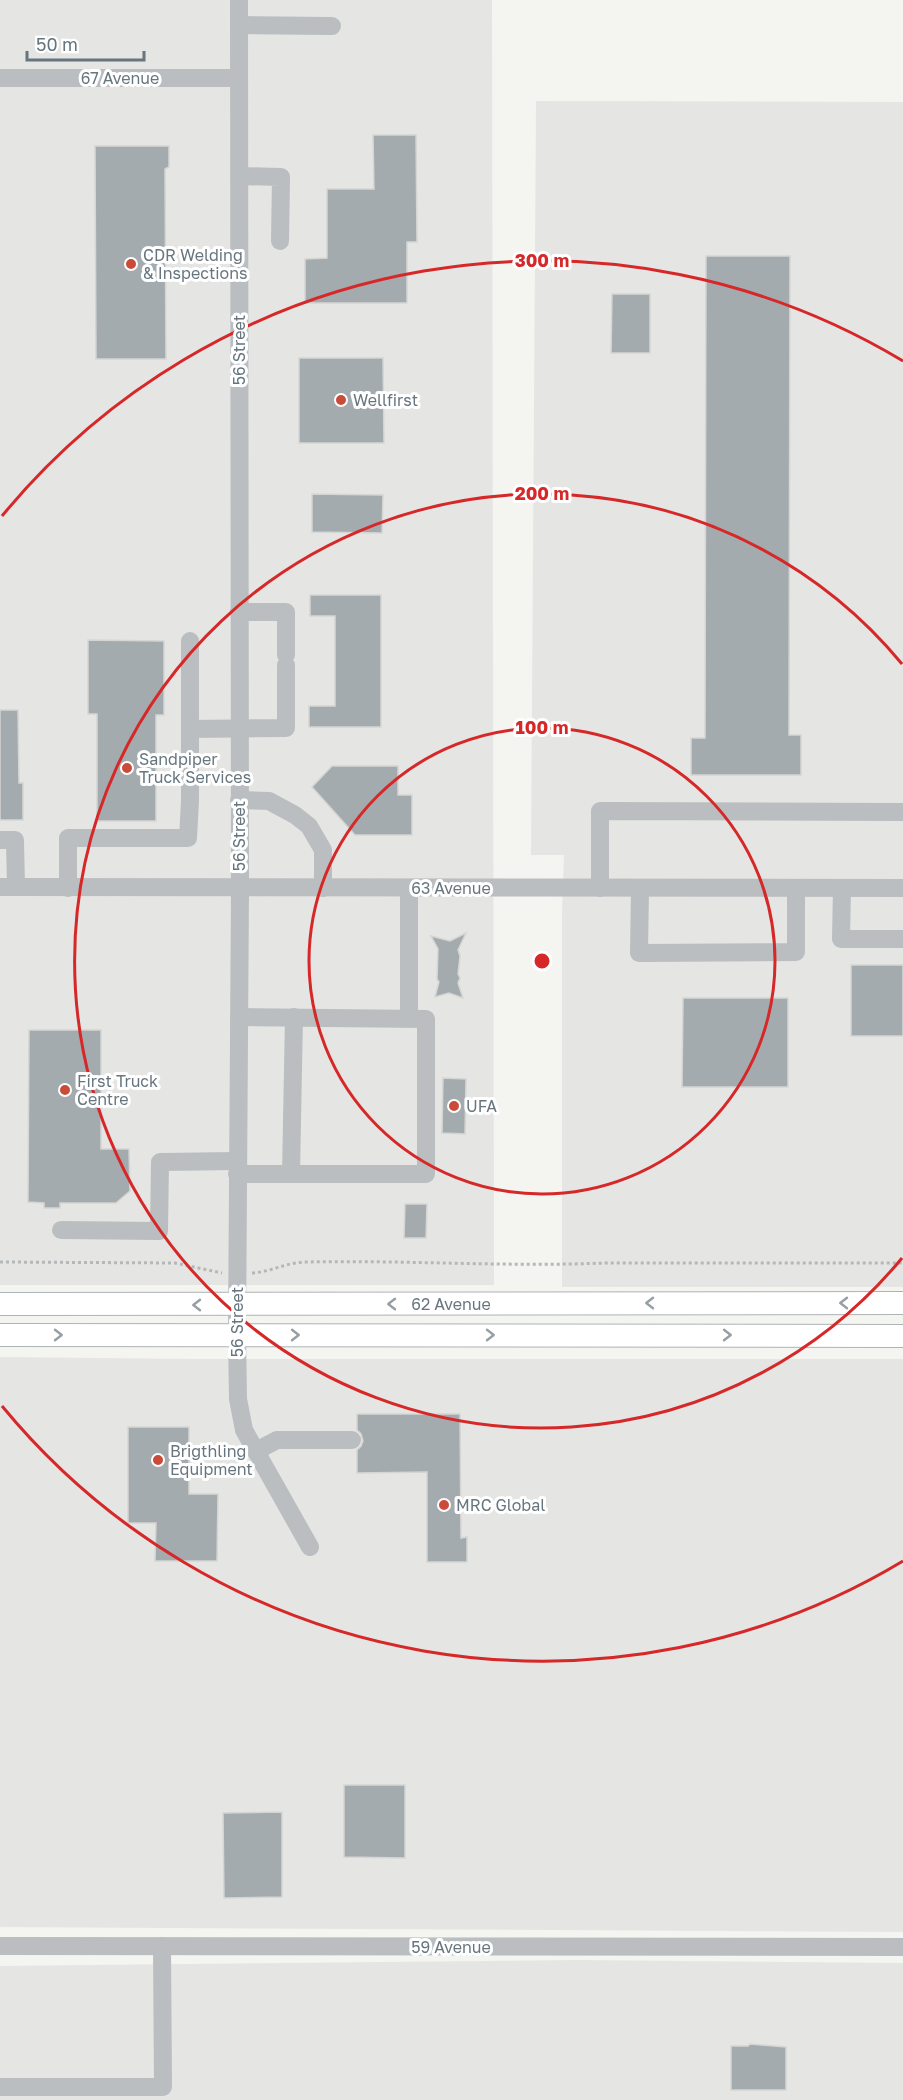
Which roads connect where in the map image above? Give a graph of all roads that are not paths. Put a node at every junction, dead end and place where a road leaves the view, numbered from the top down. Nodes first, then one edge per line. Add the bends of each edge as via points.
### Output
1 (239, 0) edge
2 (239, 25) junction
3 (333, 26) dead end
4 (0, 78) edge
5 (239, 78) junction
6 (240, 176) junction
7 (280, 241) dead end
8 (239, 612) junction
9 (190, 641) dead end
10 (190, 729) junction
11 (239, 729) junction
12 (239, 800) junction
13 (903, 812) edge
14 (0, 840) edge
15 (8, 887) edge
16 (68, 888) junction
17 (323, 888) junction
18 (409, 888) junction
19 (600, 888) junction
20 (640, 888) junction
21 (796, 888) junction
22 (842, 888) junction
23 (903, 888) edge
24 (240, 889) junction
25 (903, 939) edge
26 (239, 1017) junction
27 (294, 1017) junction
28 (409, 1018) junction
29 (238, 1167) junction
30 (291, 1174) junction
31 (61, 1230) dead end
32 (0, 1304) edge
33 (237, 1304) junction
34 (903, 1304) edge
35 (0, 1335) edge
36 (237, 1335) junction
37 (903, 1335) edge
38 (352, 1440) dead end
39 (256, 1451) junction
40 (310, 1547) dead end
41 (0, 1946) edge
42 (162, 1946) junction
43 (903, 1947) edge
44 (0, 2087) edge

1 - 2 street, 56 Street
2 - 3 street
2 - 5 street, 56 Street
4 - 5 street, 67 Avenue
5 - 6 street, 56 Street
6 - 7 street via 281,177
6 - 8 street, 56 Street
8 - 11 street, 56 Street
8 - 11 street via 286,612 286,728
9 - 10 street
10 - 11 street
10 - 16 street via 188,838 68,838
11 - 12 street, 56 Street
12 - 17 street via 269,801 309,826 323,850
12 - 24 street, 56 Street
13 - 19 street via 600,811
14 - 15 street via 15,840
15 - 16 street, 63 Avenue
16 - 24 street, 63 Avenue
17 - 18 street, 63 Avenue
17 - 24 street, 63 Avenue
18 - 19 street, 63 Avenue
18 - 28 street
19 - 20 street, 63 Avenue
20 - 21 street, 63 Avenue
20 - 21 street via 639,953 796,952
21 - 22 street, 63 Avenue
22 - 23 street, 63 Avenue
22 - 25 street via 841,939
24 - 26 street, 56 Street
26 - 27 street
26 - 29 street, 56 Street
27 - 28 street
27 - 30 street
28 - 30 street via 426,1018 426,1174
29 - 30 street
29 - 31 street via 160,1162 159,1231
29 - 33 street, 56 Street
33 -> 32 main road, 62 Avenue
34 -> 33 main road, 62 Avenue
33 - 36 street, 56 Street
35 -> 36 main road, 62 Avenue
36 -> 37 main road, 62 Avenue
36 - 39 street, 56 Street via 238,1398 244,1430
38 - 39 street via 278,1440
39 - 40 street, 56 Street
41 - 42 street, 59 Avenue
42 - 43 street, 59 Avenue
42 - 44 street via 163,2087

